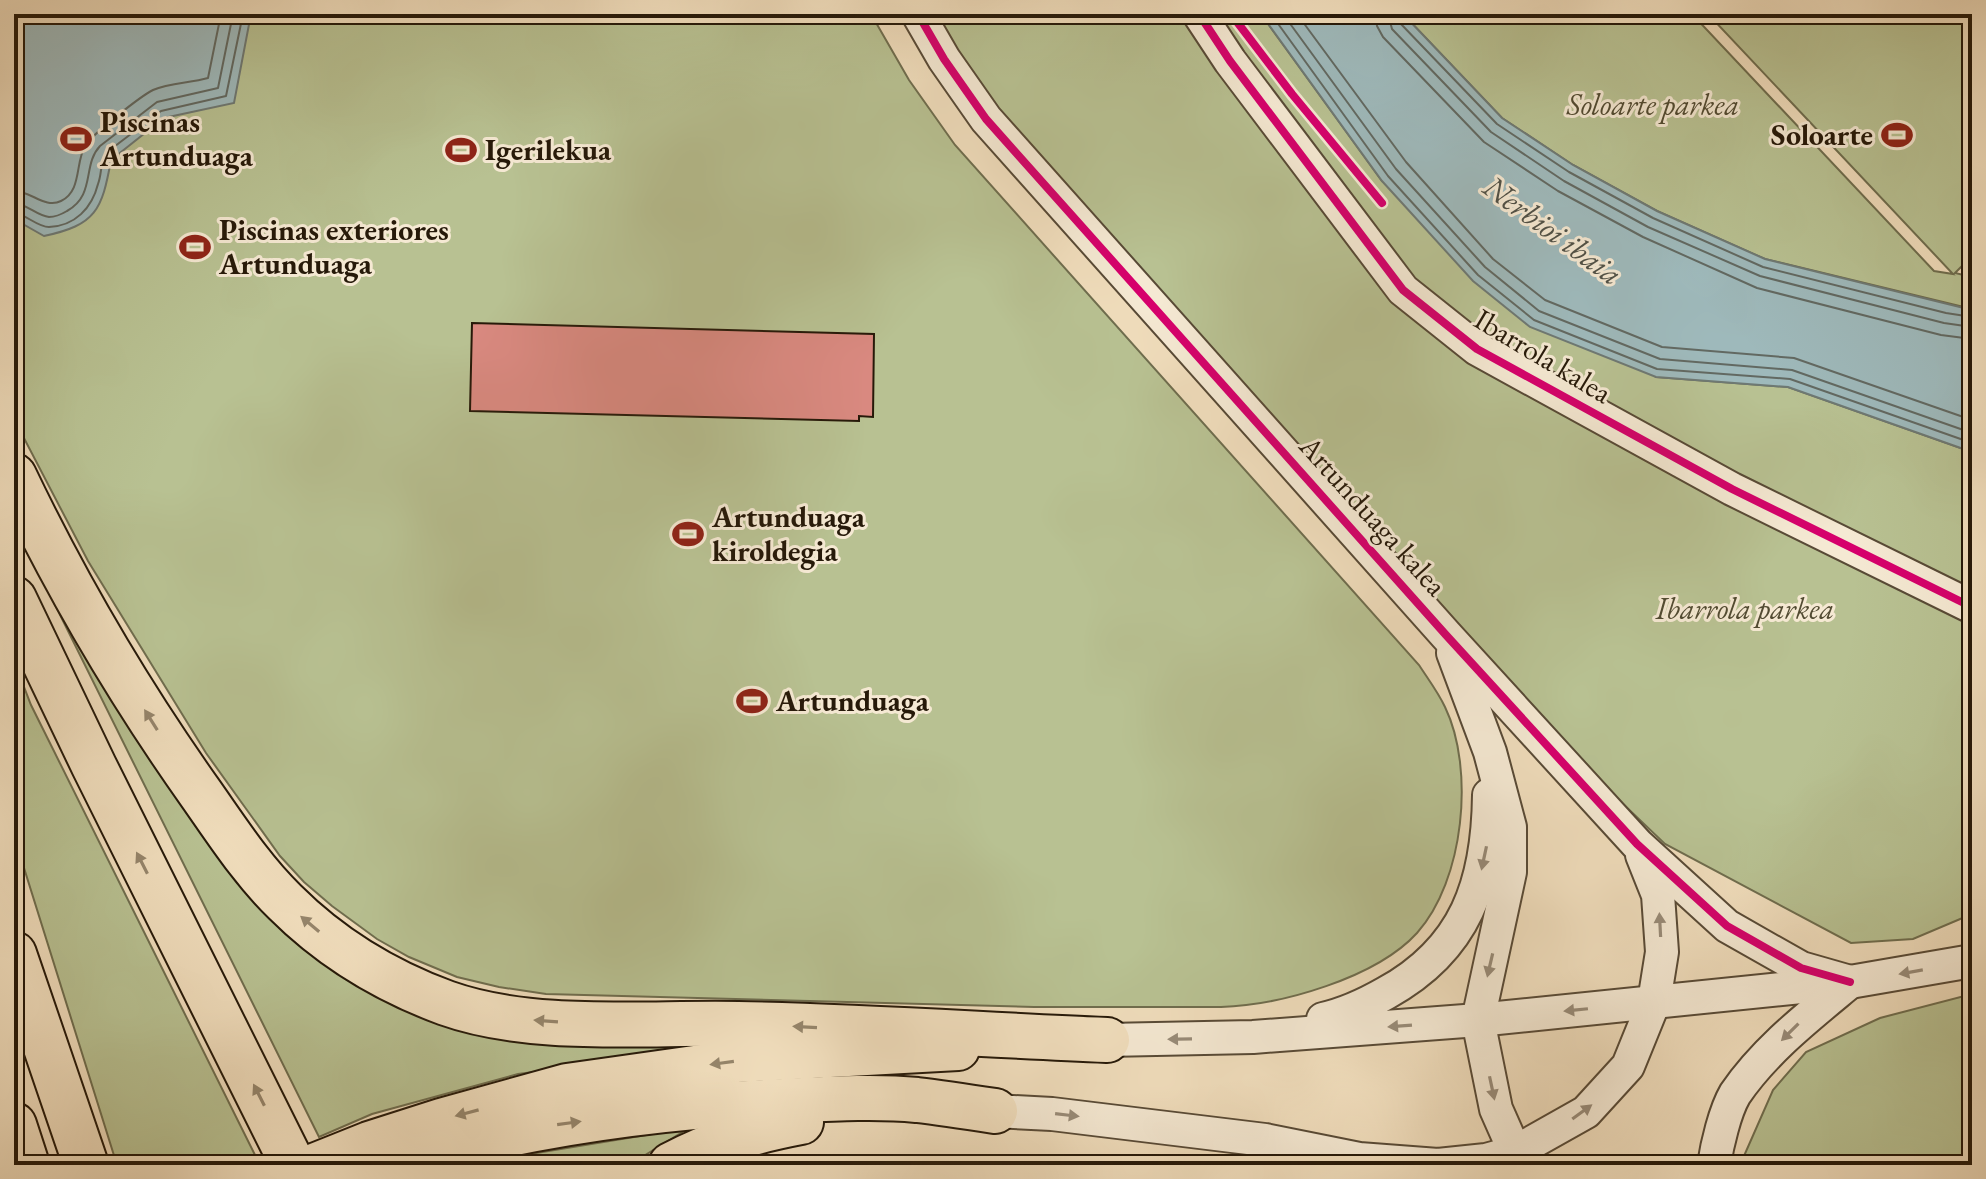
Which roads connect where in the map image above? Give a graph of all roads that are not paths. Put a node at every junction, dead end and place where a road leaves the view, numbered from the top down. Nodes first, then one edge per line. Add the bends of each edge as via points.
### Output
1 (918, 14) edge
2 (1199, 14) edge
3 (14, 476) edge
4 (14, 599) edge
5 (1972, 607) edge
6 (1446, 635) junction
7 (1490, 752) junction
8 (1637, 844) junction
9 (14, 954) edge
10 (1972, 961) edge
11 (1850, 982) junction
12 (1654, 1002) junction
13 (1478, 1020) junction
14 (1253, 1037) junction
15 (1107, 1040) junction
16 (995, 1111) junction
17 (1138, 1124) junction
18 (14, 1125) edge
19 (376, 1154) edge
20 (1520, 1159) edge
21 (27, 1165) edge
22 (86, 1165) edge
23 (293, 1165) edge
24 (314, 1165) edge
25 (671, 1165) edge
26 (1283, 1165) edge
27 (1714, 1165) edge

1 - 6 street, Artunduaga kalea via 986,119
2 - 5 street, Ibarrola kalea via 1403,290 1477,349 1732,489
15 -> 3 highway via 742,1024 543,1022 448,1004 397,982 315,929 244,855 115,662
23 -> 4 highway
6 - 7 street, Artunduaga kalea
6 - 8 street, Artunduaga kalea
7 -> 13 street, Artunduaga kalea via 1510,827 1510,872
7 -> 14 street, Artunduaga kalea via 1488,835 1480,878 1463,921 1441,952 1413,978 1360,1008
8 - 11 street, Artunduaga kalea via 1727,926 1801,968
12 -> 8 street, Artunduaga kalea via 1662,952 1658,895
9 - 22 highway
10 -> 11 street
11 - 12 street
11 -> 27 street via 1794,1028 1734,1096
12 -> 13 street
20 -> 12 street, Artunduaga kalea via 1586,1112 1628,1066
13 -> 14 street
13 -> 20 street via 1496,1109
14 -> 15 street
15 -> 19 main road via 737,1061 567,1085
16 -> 17 street
19 -> 16 highway via 434,1151 559,1124 704,1105 914,1100
16 - 25 highway via 812,1120 746,1133
17 - 20 street, Artunduaga kalea via 1265,1140 1359,1159 1438,1165
17 - 26 street
18 - 21 highway
19 - 24 main road

